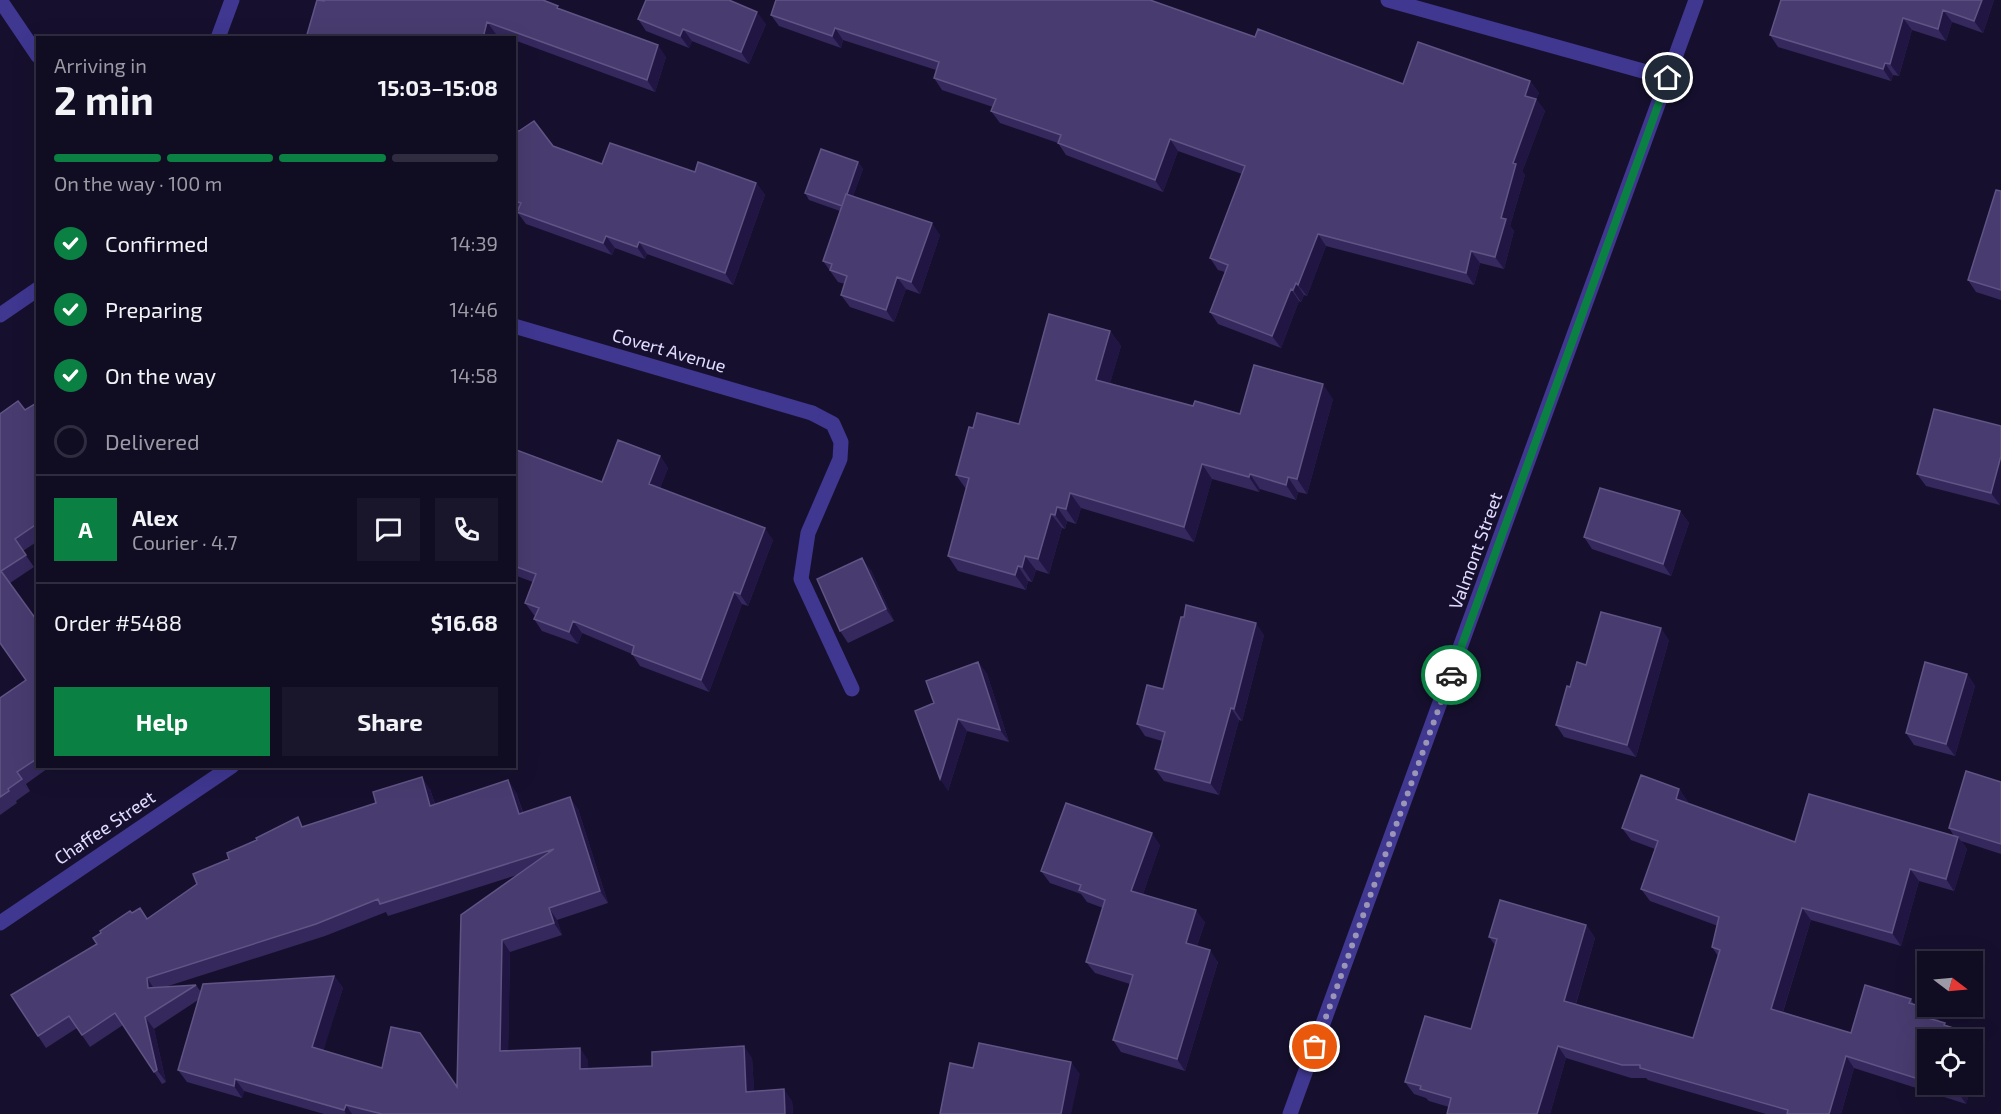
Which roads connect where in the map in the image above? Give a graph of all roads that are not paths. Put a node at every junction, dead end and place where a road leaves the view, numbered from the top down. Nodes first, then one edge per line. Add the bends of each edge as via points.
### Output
1 (0, 0) edge
2 (232, 0) edge
3 (1388, 0) edge
4 (1696, 0) edge
5 (219, 36) edge
6 (36, 53) edge
7 (1668, 78) junction
8 (36, 291) edge
9 (0, 315) edge
10 (516, 327) edge
11 (852, 689) dead end
12 (229, 768) edge
13 (0, 922) edge
14 (1290, 1114) edge

1 - 6 street
2 - 5 street
3 - 7 street
4 - 7 street, Valmont Street
7 - 14 street, Valmont Street
8 - 9 street
10 - 11 street, Covert Avenue via 812,414 833,424 841,442 840,459 808,533 801,579
12 - 13 street, Chaffee Street

